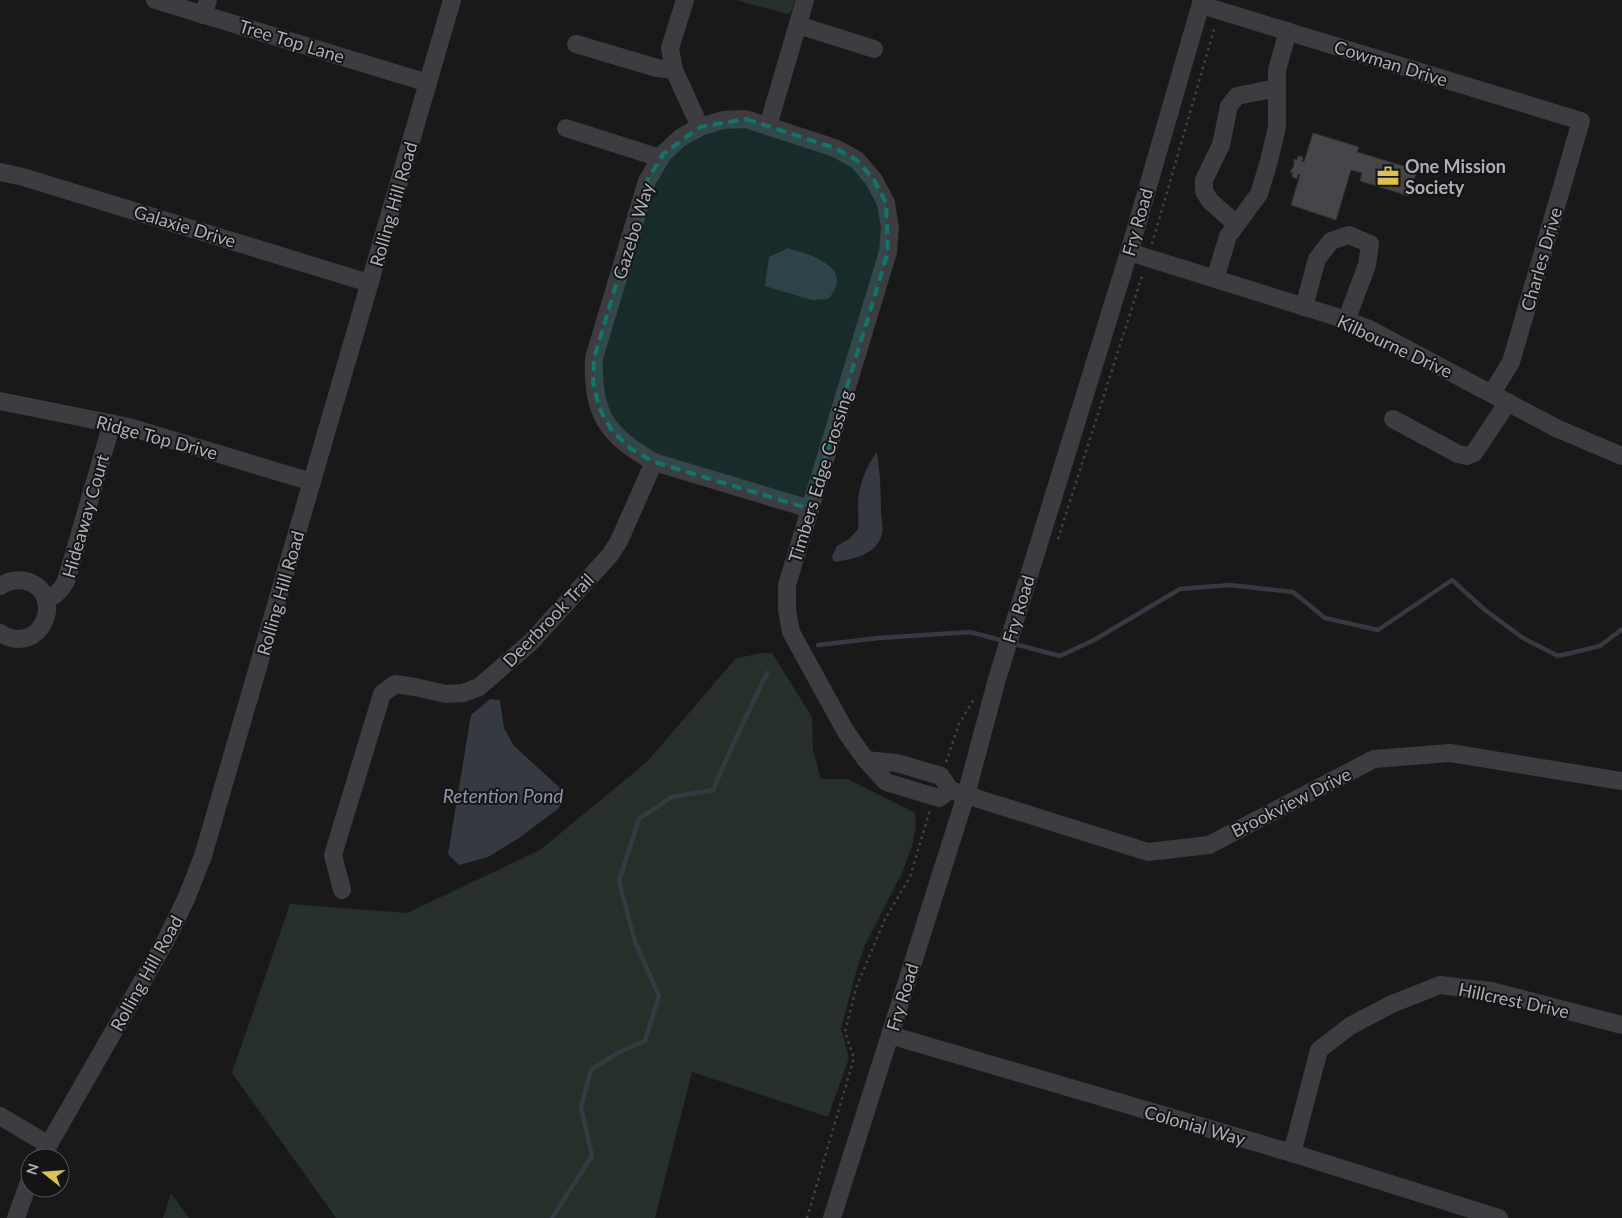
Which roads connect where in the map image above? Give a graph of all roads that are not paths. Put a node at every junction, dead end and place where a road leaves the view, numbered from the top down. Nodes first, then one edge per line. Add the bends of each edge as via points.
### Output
1 (155, 0) edge
2 (452, 0) edge
3 (685, 0) edge
4 (805, 0) edge
5 (1202, 2) edge
6 (206, 7) edge
7 (798, 25) junction
8 (1288, 31) junction
9 (576, 44) dead end
10 (874, 49) dead end
11 (674, 70) junction
12 (428, 83) junction
13 (1277, 88) junction
14 (1581, 121) joint
15 (700, 126) junction
16 (768, 126) junction
17 (566, 128) dead end
18 (660, 158) junction
19 (0, 172) edge
20 (874, 180) joint
21 (1236, 224) junction
22 (1128, 252) junction
23 (1215, 279) junction
24 (369, 283) junction
25 (1304, 307) junction
26 (1346, 321) junction
27 (1492, 393) junction
28 (0, 402) edge
29 (1508, 402) junction
30 (1393, 418) dead end
31 (112, 423) junction
32 (1622, 456) edge
33 (654, 462) junction
34 (312, 482) junction
35 (810, 509) junction
36 (0, 586) edge
37 (46, 600) junction
38 (0, 633) edge
39 (1622, 781) edge
40 (948, 789) junction
41 (342, 890) dead end
42 (1622, 1025) edge
43 (890, 1036) junction
44 (0, 1116) edge
45 (41, 1148) edge
46 (47, 1148) edge
47 (1292, 1153) junction
48 (23, 1198) edge
49 (16, 1218) edge
50 (832, 1218) edge
51 (1500, 1218) edge

1 - 6 street, Tree Top Lane
2 - 12 street, Rolling Hill Road
3 - 11 street via 670,48
4 - 7 street
5 - 8 street, Cowman Drive
5 - 22 street, Fry Road
6 - 12 street, Tree Top Lane
7 - 10 street
7 - 16 street
8 - 13 street via 1276,70
8 - 14 street, Cowman Drive
9 - 11 street via 656,68
11 - 15 street
12 - 24 street, Rolling Hill Road
13 - 21 street via 1277,127 1269,161 1259,194
13 - 21 street via 1237,96 1229,106 1221,145 1204,180 1204,192 1210,201
14 - 27 street, Charles Drive via 1511,362
15 - 16 street, Gazebo Way via 746,119
15 - 18 street, Gazebo Way via 680,138
16 - 20 street, Gazebo Way via 835,148 857,160
17 - 18 street
18 - 33 street, Gazebo Way via 647,181 594,358 593,382 599,408 612,431 631,449
19 - 24 street, Galaxie Drive
20 - 35 street, Timbers Edge Crossing via 886,203 890,227 888,252
21 - 23 street via 1228,236
22 - 23 street, Kilbourne Drive
22 - 40 street, Fry Road via 997,679
23 - 25 street, Kilbourne Drive
24 - 34 street, Rolling Hill Road
25 - 26 street, Kilbourne Drive
25 - 26 street via 1317,259 1331,241 1349,235 1370,244
26 - 27 street, Kilbourne Drive
27 - 29 street, Kilbourne Drive
28 - 31 street, Ridge Top Drive
29 - 30 street via 1474,453 1467,456
29 - 32 street, Kilbourne Drive via 1558,429
31 - 34 street, Ridge Top Drive
31 - 37 street, Hideaway Court via 66,581 57,594
33 - 35 street, Gazebo Way
33 - 41 street, Deerbrook Trail via 619,542 610,555 530,643 479,687 463,693 446,694 395,684 382,694 333,855
34 - 46 street, Rolling Hill Road via 195,877 166,940
35 - 40 street, Timbers Edge Crossing via 787,585 786,610 791,632 846,732 866,760 898,763
36 - 37 street, Hideaway Court via 13,580 29,582
37 - 38 street via 46,618 35,633 18,639
39 - 40 street, Brookview Drive via 1450,753 1374,759 1209,845 1148,852
40 - 43 street, Fry Road
42 - 47 street, Hillcrest Drive via 1491,991 1440,985 1392,1004 1350,1026 1319,1050
43 - 47 street, Colonial Way
43 - 50 street, Fry Road
44 - 45 street
47 - 51 street, Colonial Way
48 - 49 street

